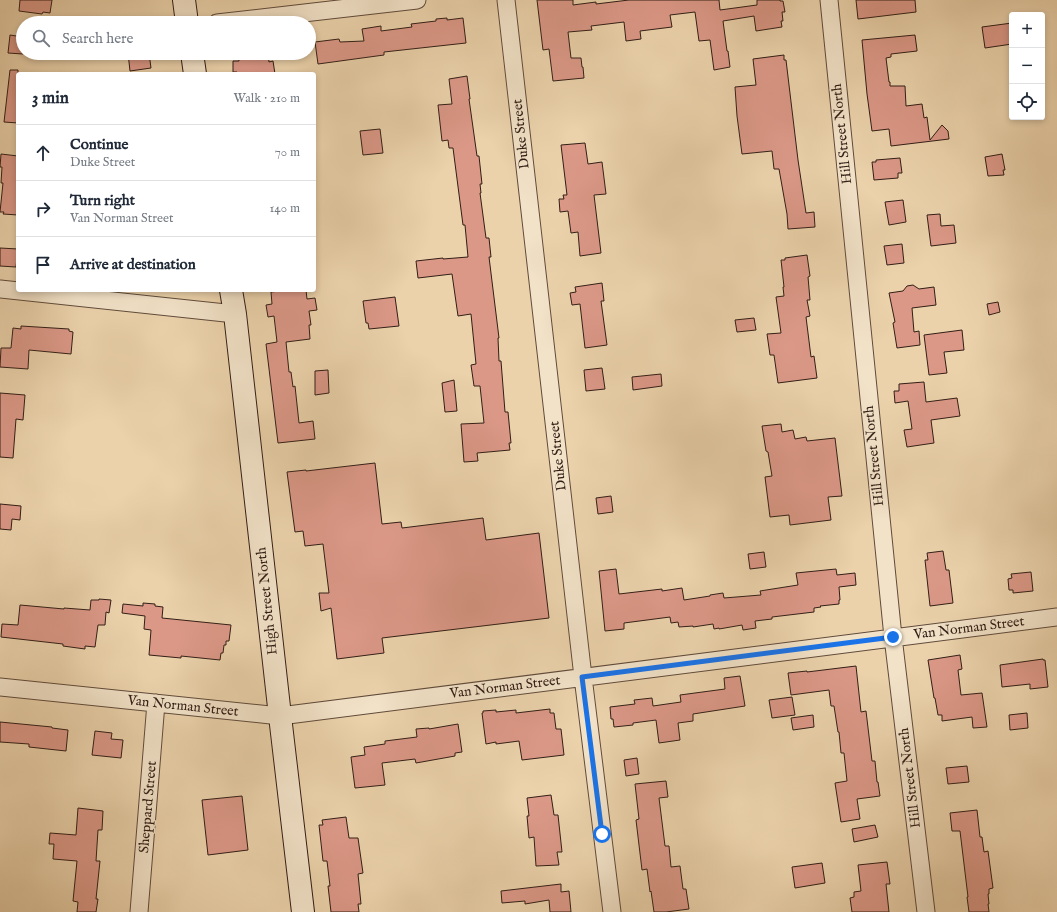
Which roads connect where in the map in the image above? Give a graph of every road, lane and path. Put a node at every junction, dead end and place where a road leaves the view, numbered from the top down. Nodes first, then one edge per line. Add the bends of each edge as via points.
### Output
1 (184, 0) edge
2 (417, 0) edge
3 (506, 0) edge
4 (828, 0) edge
5 (186, 16) edge
6 (278, 16) edge
7 (193, 60) edge
8 (195, 72) edge
9 (0, 289) edge
10 (16, 291) edge
11 (28, 292) edge
12 (231, 292) edge
13 (235, 314) junction
14 (1057, 617) edge
15 (893, 637) junction
16 (582, 677) junction
17 (0, 687) edge
18 (156, 703) junction
19 (280, 716) junction
20 (139, 912) edge
21 (303, 912) edge
22 (612, 912) edge
23 (926, 912) edge

1 - 5 main road
2 - 6 street
3 - 16 street, Duke Street
4 - 15 street, Hill Street North
7 - 8 main road
9 - 10 street
11 - 13 street
12 - 13 main road, High Street North
13 - 19 main road, High Street North
14 - 15 street, Van Norman Street
15 - 16 street, Van Norman Street
15 - 23 street, Hill Street North
16 - 19 street, Van Norman Street
16 - 22 street, Duke Street
17 - 18 street, Van Norman Street
18 - 19 street, Van Norman Street
18 - 20 street, Sheppard Street
19 - 21 main road, High Street North

